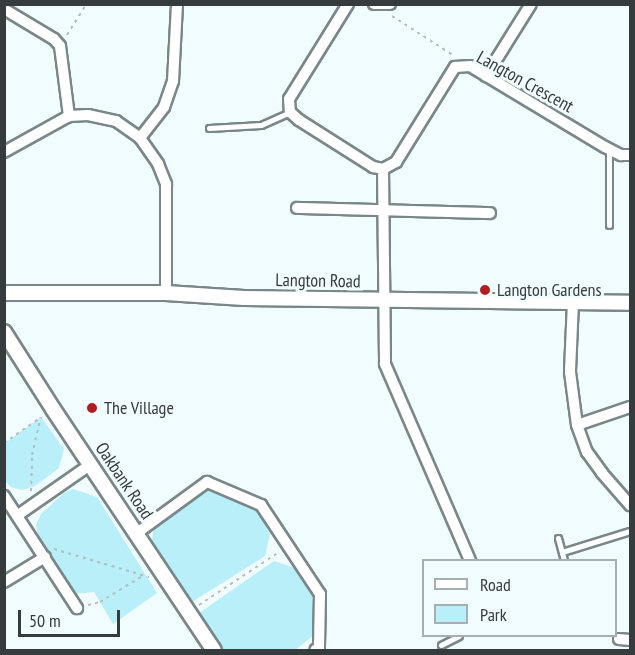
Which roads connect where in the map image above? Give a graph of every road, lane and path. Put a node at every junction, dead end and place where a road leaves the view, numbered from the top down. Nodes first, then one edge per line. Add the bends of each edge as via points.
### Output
1 (86, 4) edge
2 (177, 4) edge
3 (348, 4) edge
4 (390, 4) edge
5 (531, 4) edge
6 (376, 5) edge
7 (4, 9) edge
8 (60, 46) junction
9 (470, 66) junction
10 (486, 76) junction
11 (290, 112) junction
12 (69, 116) junction
13 (209, 128) dead end
14 (140, 138) junction
15 (609, 148) junction
16 (4, 152) edge
17 (630, 155) edge
18 (383, 169) junction
19 (297, 208) dead end
20 (386, 210) junction
21 (490, 213) dead end
22 (609, 225) dead end
23 (4, 293) edge
24 (166, 293) junction
25 (383, 299) junction
26 (573, 302) junction
27 (630, 303) edge
28 (4, 332) edge
29 (630, 407) edge
30 (47, 413) junction
31 (577, 426) junction
32 (4, 443) edge
33 (91, 464) junction
34 (4, 496) edge
35 (35, 502) junction
36 (630, 505) edge
37 (18, 514) junction
38 (630, 531) edge
39 (137, 533) junction
40 (558, 538) dead end
41 (37, 544) junction
42 (288, 545) junction
43 (562, 552) junction
44 (45, 557) junction
45 (469, 559) edge
46 (564, 559) edge
47 (144, 575) junction
48 (4, 582) edge
49 (170, 583) junction
50 (77, 608) joint
51 (189, 612) junction
52 (457, 637) edge
53 (441, 645) dead end
54 (214, 651) edge
55 (315, 651) edge

1 - 8 path
2 - 14 street via 173,81 164,107
3 - 11 street via 289,99
4 - 6 street
5 - 10 street
6 - 9 path
7 - 8 street
8 - 12 street
9 - 10 street, Langton Crescent
9 - 18 street, Langton Crescent via 454,67 396,162
10 - 15 street, Langton Crescent
11 - 13 lane via 261,125
11 - 18 street via 373,167
12 - 14 street via 88,115 116,121
12 - 16 street
14 - 24 street via 166,184
15 - 17 street, Langton Crescent
15 - 22 lane
18 - 20 street
19 - 20 street
20 - 21 street
20 - 25 street
23 - 24 street, Langton Road
24 - 25 street, Langton Road
25 - 26 street, Langton Road
25 - 45 street via 385,364
26 - 27 street, Langton Road
26 - 31 street via 570,372
28 - 30 street, Oakbank Road
29 - 31 street
30 - 32 path
30 - 33 street, Oakbank Road
30 - 35 path via 32,455 31,489
31 - 36 street via 587,452
33 - 35 street
33 - 39 street, Oakbank Road
34 - 37 street
35 - 37 street
37 - 41 street
38 - 43 lane
39 - 42 street via 207,482 261,505
39 - 49 street, Oakbank Road
40 - 43 lane
41 - 44 street
41 - 47 path
42 - 51 path
42 - 55 street via 320,594 319,648
43 - 46 lane
44 - 48 street
44 - 50 street
47 - 49 path
47 - 50 path via 100,602
49 - 51 street, Oakbank Road
51 - 54 street, Oakbank Road
52 - 53 lane

